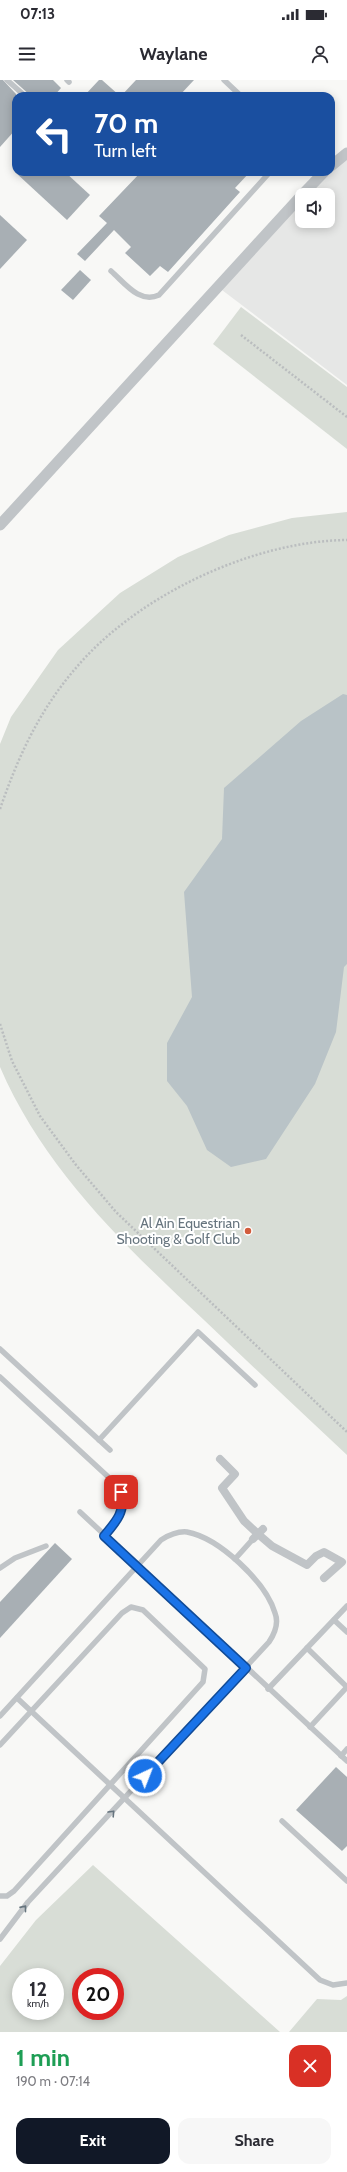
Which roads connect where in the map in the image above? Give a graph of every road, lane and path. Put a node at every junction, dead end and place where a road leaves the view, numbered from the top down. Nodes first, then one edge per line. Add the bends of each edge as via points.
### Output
1 (7, 80) edge
2 (224, 80) edge
3 (20, 92) edge
4 (234, 92) edge
5 (347, 153) edge
6 (335, 163) edge
7 (266, 176) edge
8 (320, 176) edge
9 (309, 188) edge
10 (295, 203) edge
11 (111, 271) dead end
12 (241, 335) dead end
13 (347, 416) edge
14 (0, 525) edge
15 (347, 540) edge
16 (0, 809) edge
17 (0, 1024) edge
18 (0, 1349) edge
19 (0, 1377) edge
20 (255, 1385) dead end
21 (347, 1432) edge
22 (99, 1440) junction
23 (110, 1450) dead end
24 (220, 1459) dead end
25 (80, 1512) dead end
26 (258, 1534) junction
27 (104, 1536) junction
28 (46, 1546) dead end
29 (235, 1559) junction
30 (136, 1566) junction
31 (0, 1568) edge
32 (324, 1578) dead end
33 (347, 1606) edge
34 (334, 1620) junction
35 (347, 1632) edge
36 (307, 1648) junction
37 (246, 1668) junction
38 (347, 1687) edge
39 (268, 1689) junction
40 (17, 1698) junction
41 (31, 1711) junction
42 (0, 1716) edge
43 (310, 1727) junction
44 (0, 1745) edge
45 (347, 1749) edge
46 (341, 1756) junction
47 (347, 1761) edge
48 (110, 1785) junction
49 (125, 1798) junction
50 (282, 1821) dead end
51 (347, 1881) edge
52 (0, 1896) edge
53 (0, 1939) edge
54 (347, 1983) edge

1 - 3 lane
2 - 4 lane
5 - 6 street
7 - 11 lane via 159,295 148,298 139,296
8 - 9 street
10 - 14 street
12 - 13 path
15 - 16 path via 284,548 225,565 170,591 120,626 76,668 44,711 15,765
17 - 21 path via 12,1061 40,1116 116,1212
18 - 22 lane
19 - 27 lane via 117,1486 123,1499 121,1513
20 - 22 lane via 198,1332
22 - 23 lane
24 - 26 street via 235,1474 222,1488 244,1521
25 - 27 lane
26 - 29 lane
26 - 32 street via 272,1546 307,1565 324,1552 342,1562
27 - 30 lane
28 - 31 lane via 15,1558
29 - 30 lane via 200,1537 178,1532 161,1540
29 - 37 lane via 263,1590 276,1614 277,1623 275,1633 269,1642
30 - 37 lane
30 - 40 lane
33 - 34 lane
34 - 35 lane
34 - 36 lane
36 - 38 lane
36 - 39 lane
37 - 39 lane
37 - 49 lane
38 - 43 lane
39 - 43 lane
40 - 41 lane
40 - 42 lane
41 - 44 lane
41 - 48 lane
41 - 48 lane via 122,1613 131,1607 143,1610 202,1665 205,1674 203,1682
43 - 46 lane
45 - 46 lane
46 - 47 lane
48 - 49 lane
48 - 52 lane via 14,1891 7,1896
53 -> 49 lane via 28,1902
49 - 54 lane via 320,1980 333,1985
50 - 51 lane

